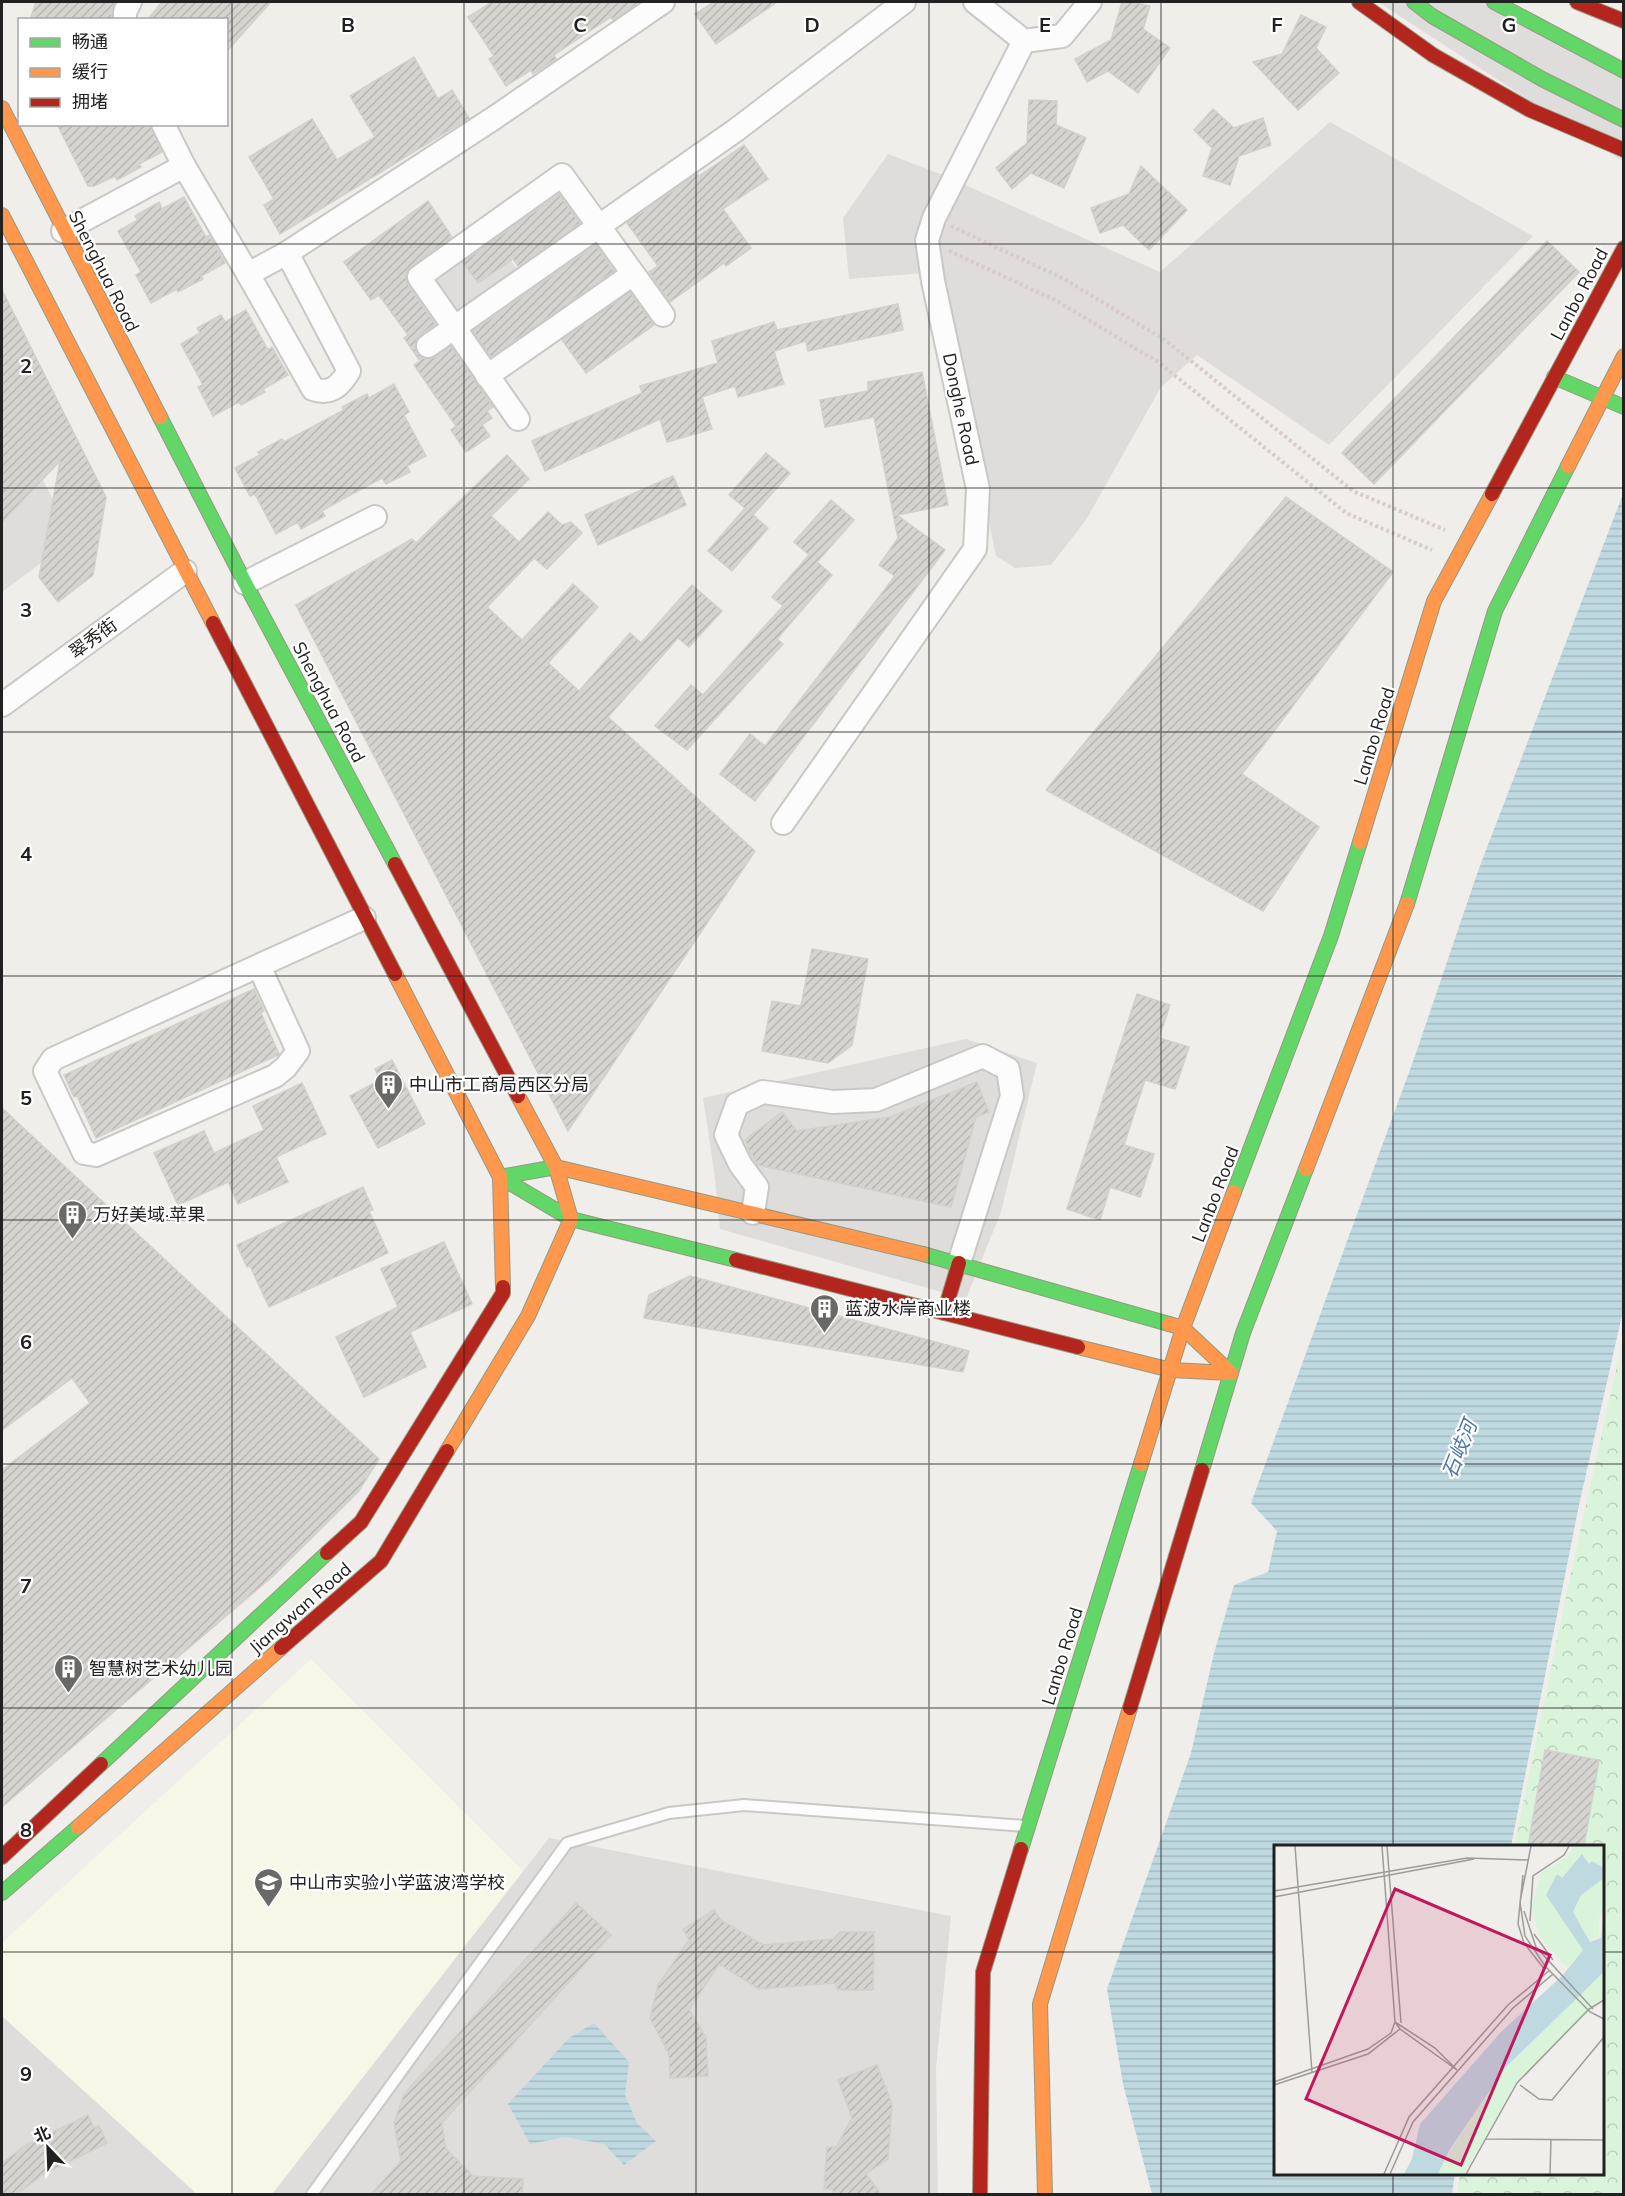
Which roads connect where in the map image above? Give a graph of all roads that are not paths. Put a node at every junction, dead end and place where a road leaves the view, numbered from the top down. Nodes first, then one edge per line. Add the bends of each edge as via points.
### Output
1 (130, 2) edge
2 (663, 2) edge
3 (904, 2) edge
4 (975, 2) edge
5 (1090, 2) edge
6 (1359, 2) edge
7 (1414, 2) edge
8 (1494, 2) edge
9 (1577, 2) edge
10 (125, 18) edge
11 (1623, 21) edge
12 (1024, 40) junction
13 (1623, 71) edge
14 (2, 108) edge
15 (1623, 120) edge
16 (165, 126) edge
17 (1623, 150) edge
18 (184, 166) junction
19 (2, 215) edge
20 (599, 227) junction
21 (63, 231) junction
22 (1623, 248) edge
23 (288, 253) junction
24 (248, 274) junction
25 (633, 274) junction
26 (663, 315) dead end
27 (454, 329) junction
28 (428, 346) dead end
29 (1623, 356) edge
30 (487, 376) junction
31 (1554, 377) junction
32 (1602, 398) junction
33 (1623, 407) edge
34 (518, 419) dead end
35 (375, 518) dead end
36 (185, 571) junction
37 (245, 583) junction
38 (2, 705) edge
39 (783, 823) dead end
40 (364, 918) junction
41 (259, 966) junction
42 (556, 1167) junction
43 (500, 1177) junction
44 (753, 1218) junction
45 (571, 1220) junction
46 (959, 1263) junction
47 (944, 1313) junction
48 (1183, 1328) junction
49 (1171, 1370) junction
50 (1231, 1373) junction
51 (1028, 1826) junction
52 (2, 1857) edge
53 (2, 1893) edge
54 (312, 2194) edge
55 (980, 2194) edge
56 (1045, 2194) edge

1 - 10 street
2 - 23 street
3 - 20 street via 736,130
4 - 12 street
5 - 12 street via 1062,36
6 - 17 street via 1432,55 1530,110
7 - 15 street via 1542,79
8 - 13 street
9 - 11 street
12 - 39 street, Donghe Road via 934,218 927,240 978,489 975,549
14 - 21 street, Shenghua Road
16 - 18 street
18 - 21 street
18 - 24 street
19 - 36 street
20 - 25 street
20 - 27 street
20 - 27 street via 562,176 419,278
21 - 37 street, Shenghua Road
22 - 31 street, Lanbo Road
23 - 24 street
23 - 24 street via 349,371 334,390 313,389
25 - 26 street
25 - 30 street
27 - 28 street
27 - 30 street
29 - 32 street
30 - 34 street
31 - 32 street
31 - 48 street, Lanbo Road via 1434,601 1331,936
32 - 33 street
32 - 50 street via 1495,611 1401,922
35 - 37 street
36 - 38 street, 翠秀街
36 - 40 street
37 - 42 street, Shenghua Road
40 - 41 street
40 - 43 street
41 - 41 street via 53,1059 45,1071 84,1153 96,1155 274,1076 286,1067 298,1051
42 - 43 street
42 - 44 street
42 - 45 street, Shenghua Road
43 - 45 street
43 - 52 street, Jiangwan Road via 503,1293 361,1522
44 - 46 street
44 - 46 street via 757,1187 726,1135 737,1104 763,1092 833,1102 876,1100 983,1056 1008,1069 1012,1096
45 - 47 street via 748,1259
45 - 53 street, Jiangwan Road via 528,1316 381,1561
46 - 47 street
46 - 48 street
47 - 49 street
48 - 49 street, Lanbo Road
48 - 50 street
49 - 50 street
49 - 51 street, Lanbo Road
50 - 56 street via 1040,2004
51 - 54 lane via 744,1805 669,1812 567,1843
51 - 55 street, Lanbo Road via 983,1972

